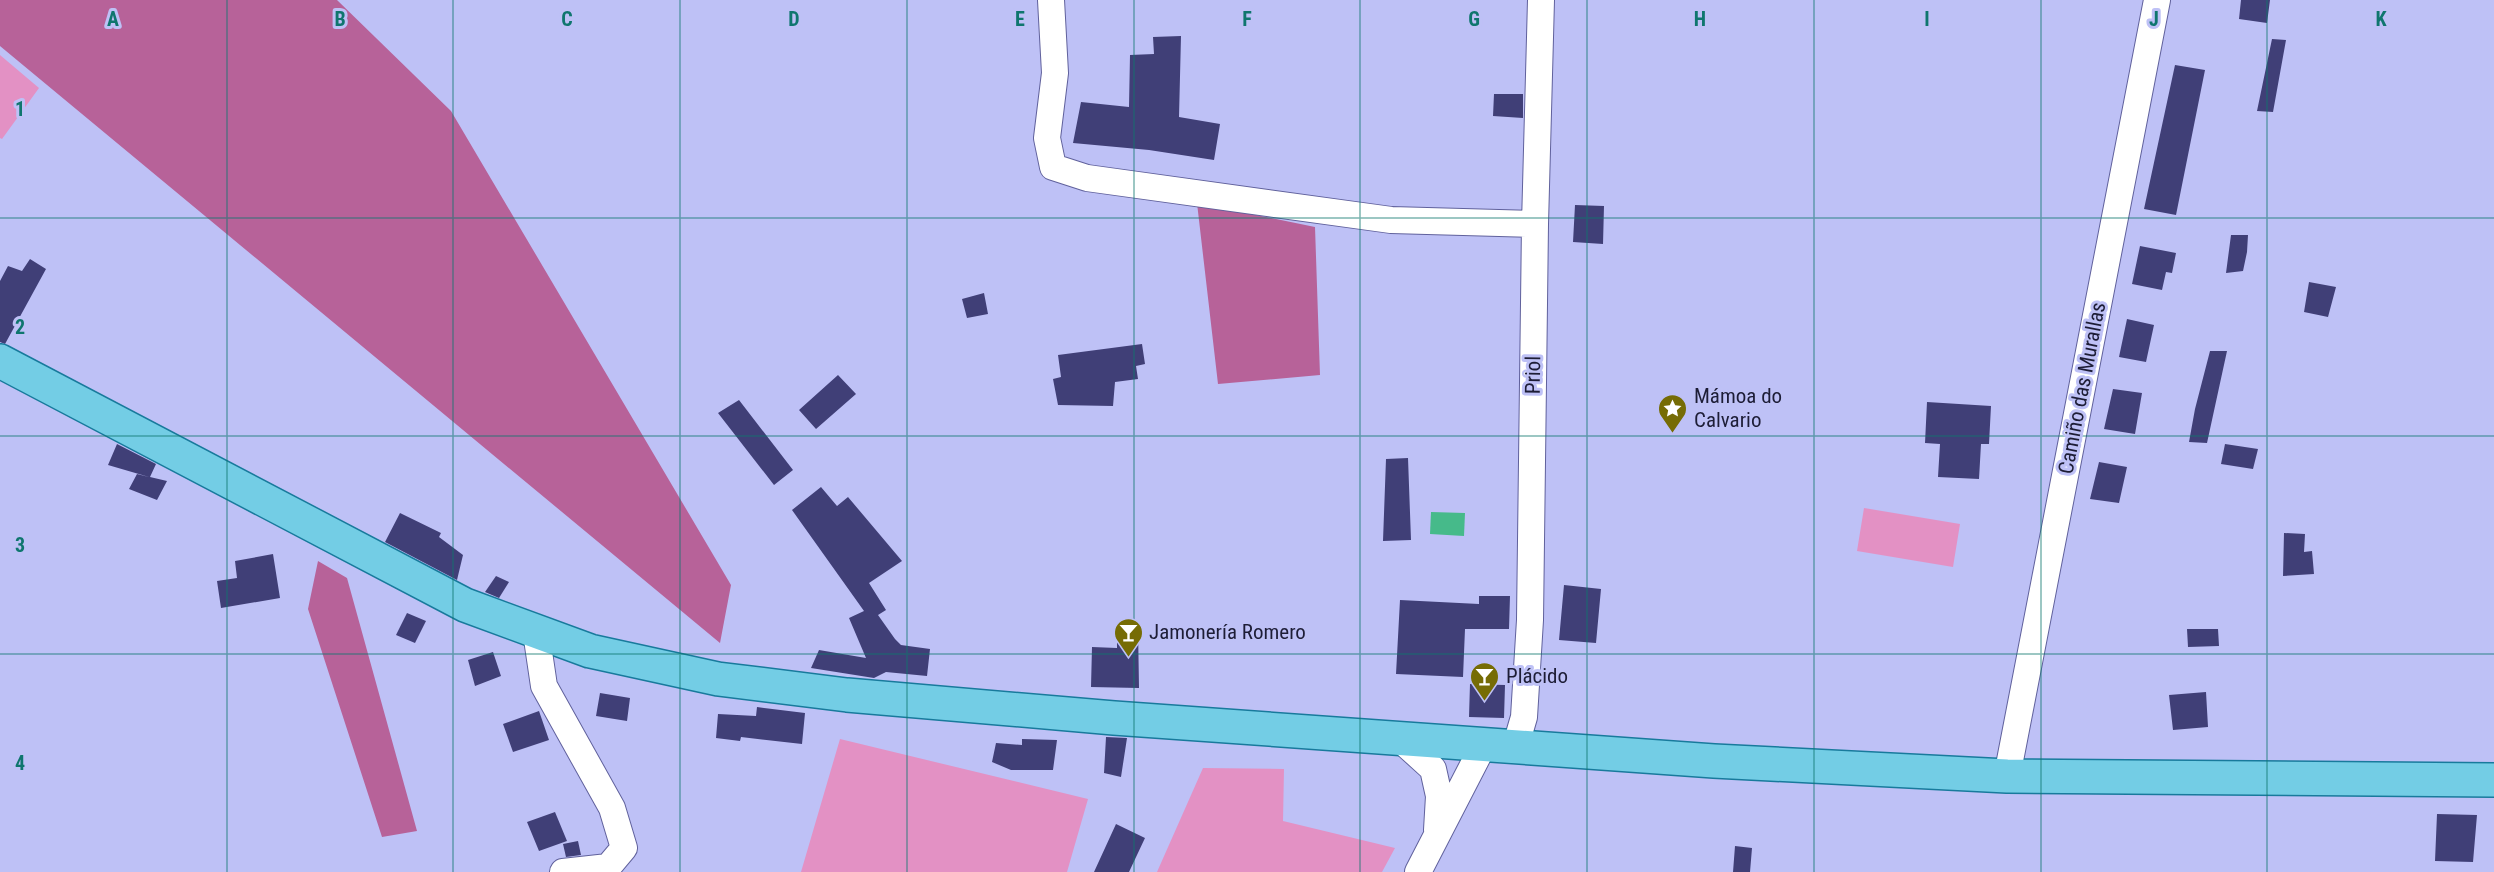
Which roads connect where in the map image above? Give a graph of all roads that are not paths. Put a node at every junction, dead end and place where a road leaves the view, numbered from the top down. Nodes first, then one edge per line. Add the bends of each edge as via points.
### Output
1 (1051, 0) edge
2 (1541, 0) edge
3 (2157, 0) edge
4 (1535, 224) junction
5 (0, 361) edge
6 (536, 632) junction
7 (1401, 740) junction
8 (1471, 745) junction
9 (1515, 748) junction
10 (2007, 776) junction
11 (2494, 780) edge
12 (1439, 796) junction
13 (1437, 839) junction
14 (563, 872) edge
15 (1418, 872) edge

1 - 4 street via 1055,74 1047,138 1053,167 1087,178 1391,220
2 - 4 street, Priol
3 - 10 street, Camiño das Murallas
4 - 9 street, Priol via 1530,620 1524,717
5 - 6 main road via 465,605
6 - 7 main road via 590,651 742,682 1047,713
6 - 14 street via 544,686 612,808 624,848 608,867
7 - 8 main road
7 - 12 street via 1433,769
8 - 9 main road
8 - 12 street via 1444,764
8 - 13 street
9 - 10 main road
10 - 11 main road
12 - 13 street
13 - 15 street

